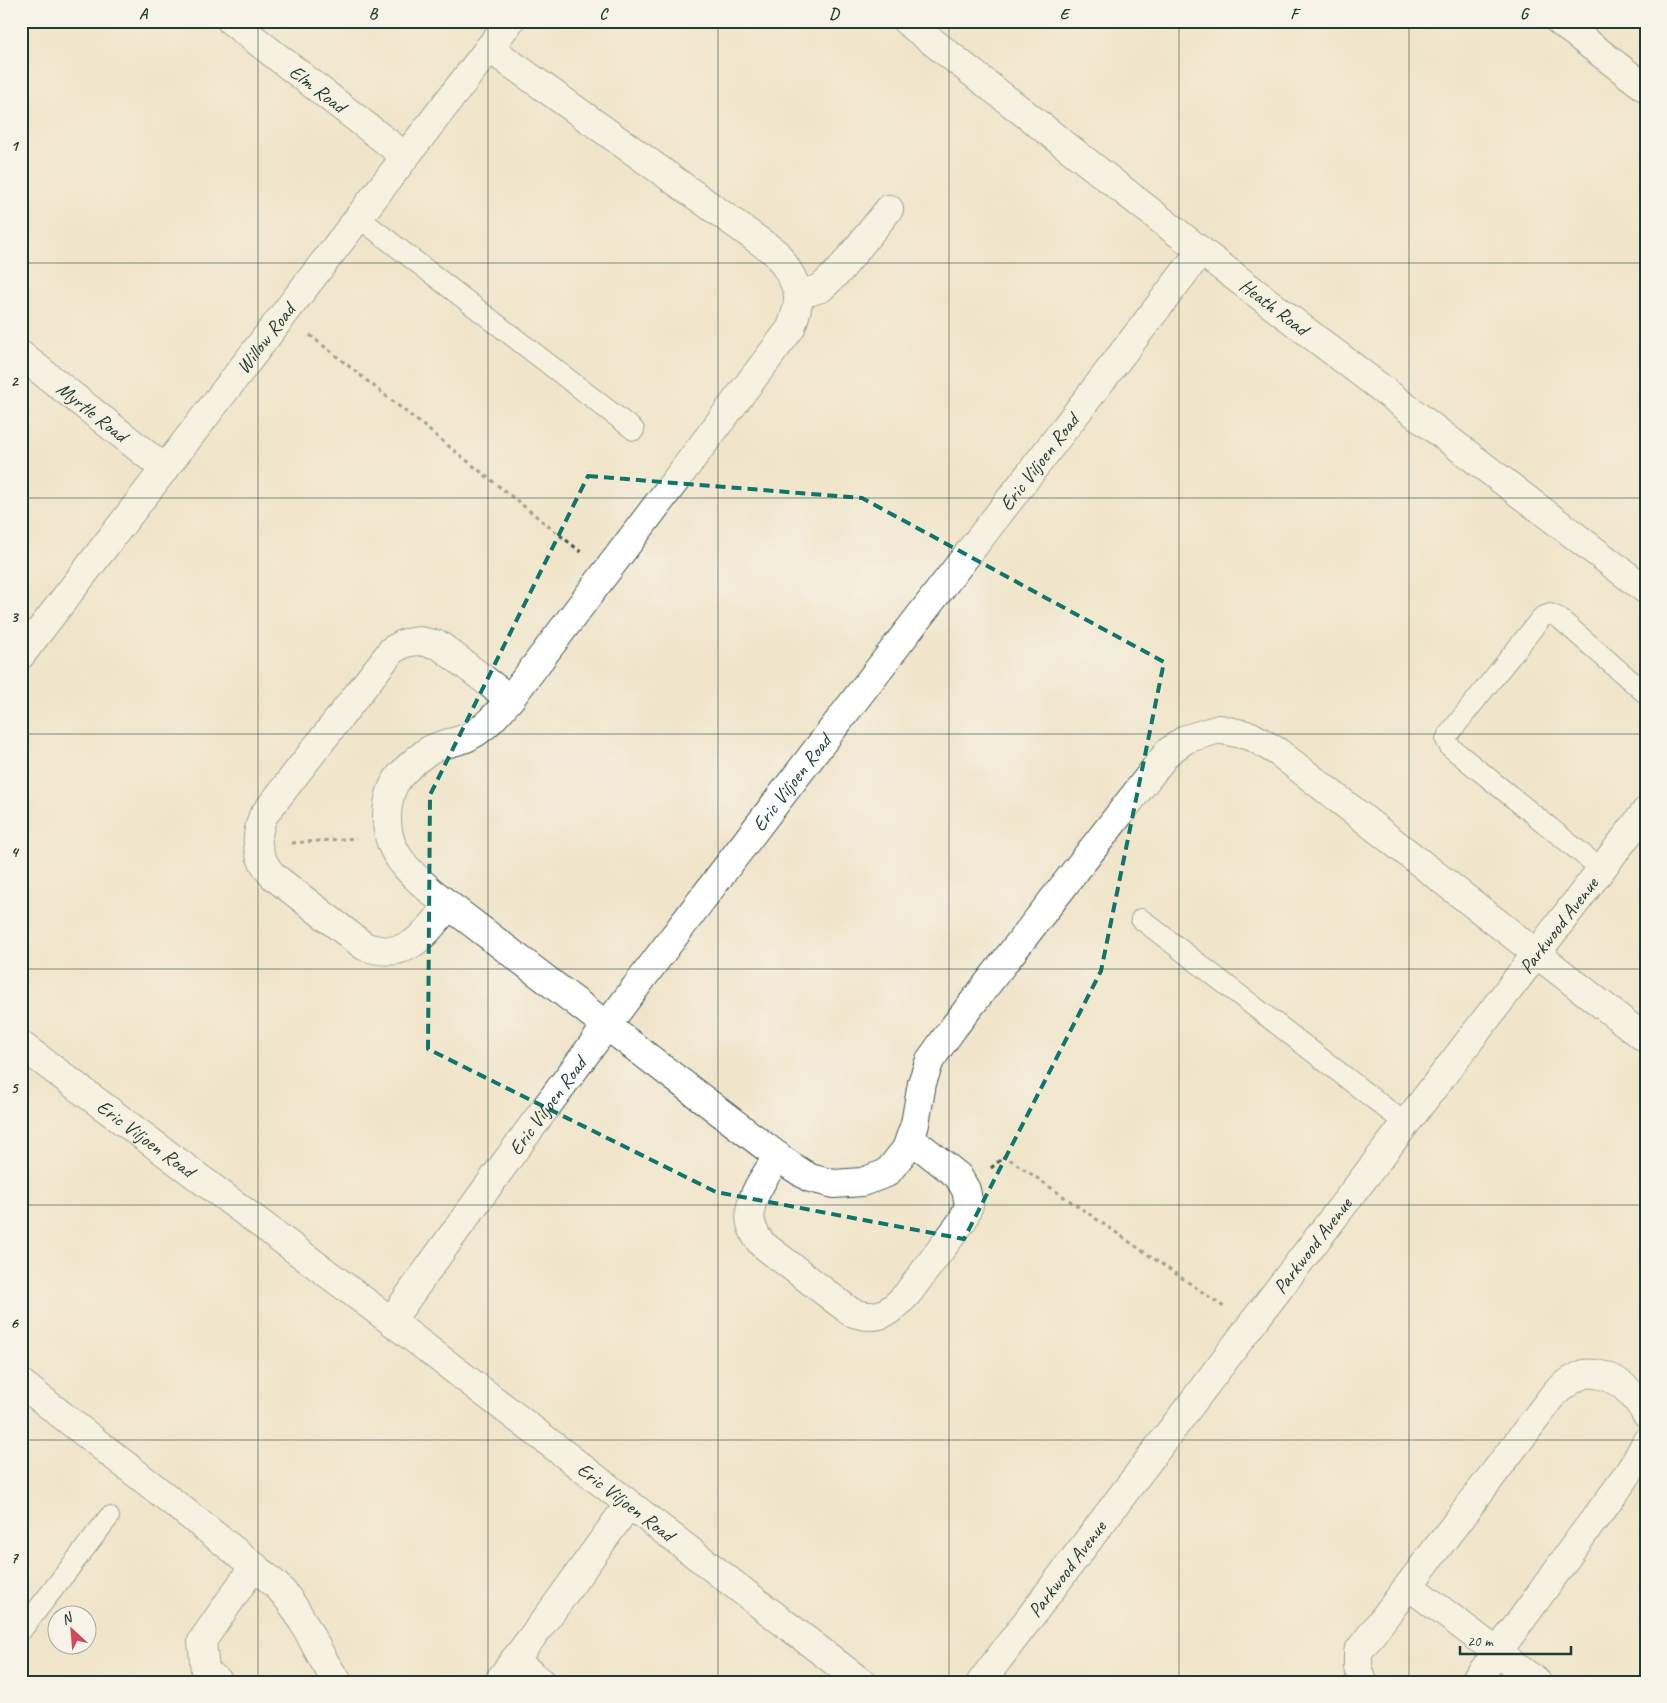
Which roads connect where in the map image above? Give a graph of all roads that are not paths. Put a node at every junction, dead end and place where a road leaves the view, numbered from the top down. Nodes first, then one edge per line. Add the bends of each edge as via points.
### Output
1 (231, 21) edge
2 (510, 21) edge
3 (906, 21) edge
4 (1559, 21) edge
5 (489, 48) junction
6 (1646, 88) edge
7 (405, 156) junction
8 (889, 209) dead end
9 (358, 217) junction
10 (1201, 251) junction
11 (798, 295) junction
12 (21, 355) edge
13 (634, 430) dead end
14 (165, 469) junction
15 (1646, 590) edge
16 (21, 655) edge
17 (1645, 693) edge
18 (510, 700) junction
19 (1646, 812) edge
20 (1601, 869) junction
21 (449, 905) junction
22 (1141, 919) dead end
23 (1537, 954) junction
24 (606, 1026) junction
25 (1646, 1039) edge
26 (21, 1045) edge
27 (1406, 1124) junction
28 (910, 1138) junction
29 (778, 1156) junction
30 (391, 1321) junction
31 (21, 1383) edge
32 (1646, 1414) edge
33 (1646, 1442) edge
34 (629, 1504) junction
35 (109, 1517) dead end
36 (254, 1566) junction
37 (1408, 1586) junction
38 (21, 1631) edge
39 (1498, 1652) junction
40 (514, 1660) junction
41 (219, 1682) edge
42 (338, 1682) edge
43 (498, 1682) edge
44 (540, 1682) edge
45 (861, 1682) edge
46 (981, 1682) edge
47 (1363, 1682) edge
48 (1474, 1682) edge
49 (1537, 1682) edge

1 - 7 street, Elm Road
2 - 5 street, Willow Road
3 - 10 street, Heath Road
4 - 6 street
5 - 7 street, Willow Road
5 - 11 street via 776,253
7 - 9 street, Willow Road
8 - 11 street via 840,270 821,288
9 - 13 lane
9 - 14 street, Willow Road
10 - 15 street, Heath Road
10 - 24 street, Eric Viljoen Road
11 - 18 street via 791,328
12 - 14 street, Myrtle Road
14 - 16 street, Willow Road
17 - 20 lane via 1559,618 1550,614 1542,617 1446,740 1450,747
18 - 21 street via 490,722 468,738 430,749 408,768 395,783 387,809 389,836 398,855 415,877
18 - 21 street via 439,645 419,640 405,643 392,650 263,816 258,830 260,857 273,876 364,946 388,952 412,946
19 - 20 street, Parkwood Avenue
20 - 23 street, Parkwood Avenue
21 - 24 street
22 - 27 lane
23 - 25 street
23 - 27 street, Parkwood Avenue
23 - 28 street via 1278,752 1251,736 1219,730 1186,738 1168,752 930,1060
24 - 29 street
24 - 30 street, Eric Viljoen Road
26 - 30 street, Eric Viljoen Road
27 - 46 street, Parkwood Avenue
28 - 29 street via 906,1149 887,1173 862,1182 834,1184 810,1178
28 - 29 street via 958,1176 966,1190 968,1205 963,1220 908,1293 898,1305 881,1316 862,1316 851,1312 769,1250 753,1234 751,1204
30 - 34 street, Eric Viljoen Road
31 - 36 street
32 - 37 street via 1633,1395 1617,1381 1603,1375 1586,1373 1565,1384 1530,1424
33 - 39 street via 1616,1489
34 - 40 street
34 - 45 street, Eric Viljoen Road
35 - 38 lane
36 - 41 street via 202,1641 205,1671
36 - 42 street via 288,1600
37 - 39 street
37 - 47 street via 1358,1652
39 - 48 street
39 - 49 street
40 - 43 street
40 - 44 street

